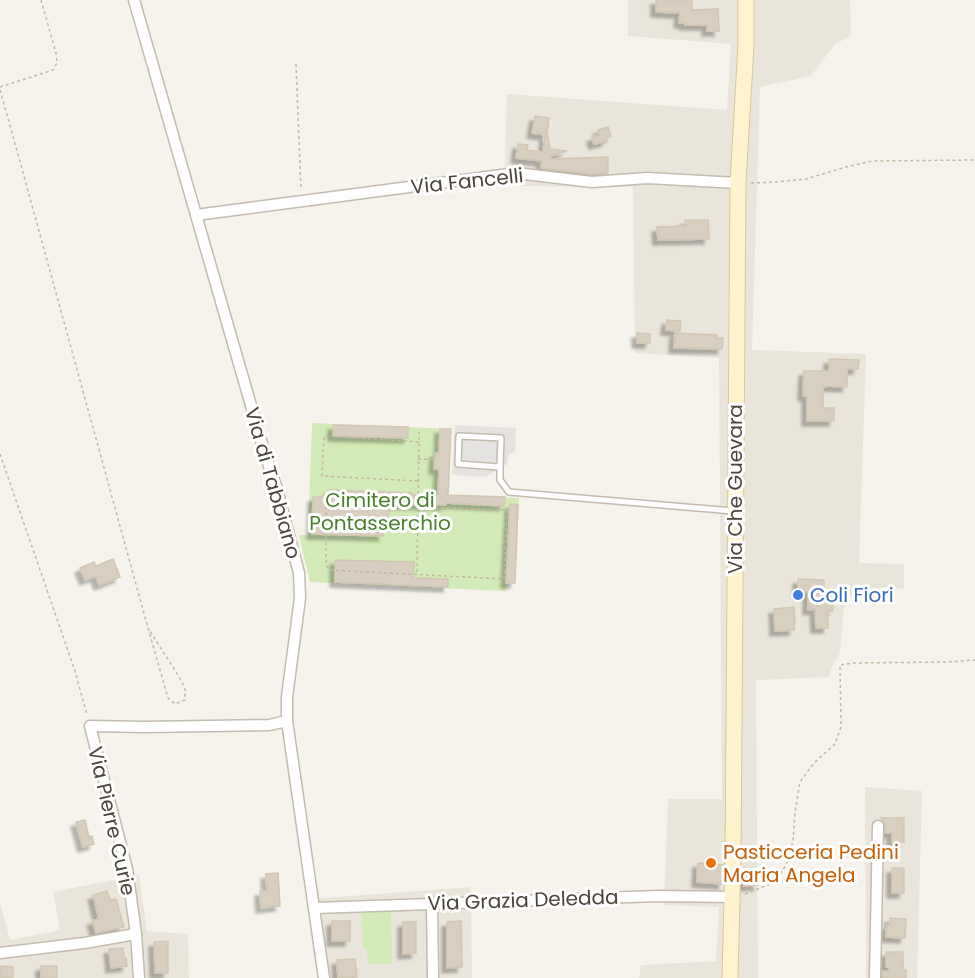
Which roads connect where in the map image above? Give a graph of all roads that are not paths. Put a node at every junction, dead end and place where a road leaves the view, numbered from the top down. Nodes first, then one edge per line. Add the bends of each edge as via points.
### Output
1 (134, 0) edge
2 (746, 0) edge
3 (738, 183) junction
4 (196, 214) junction
5 (500, 467) junction
6 (735, 511) junction
7 (287, 722) junction
8 (878, 826) dead end
9 (732, 897) junction
10 (432, 904) junction
11 (315, 908) junction
12 (136, 934) junction
13 (0, 953) edge
14 (139, 978) edge
15 (324, 978) edge
16 (433, 978) edge
17 (730, 978) edge
18 (875, 978) edge

1 - 4 street, Via di Tabbiano
2 - 3 main road, Via Che Guevara
3 - 4 street, Via Fancelli via 647,178 592,182 516,173
3 - 6 main road, Via Che Guevara
4 - 7 street, Via di Tabbiano via 299,573 300,598
5 - 5 lane via 458,464 459,436 501,438
5 - 6 lane via 500,480 509,492
6 - 9 main road, Via Che Guevara
7 - 11 street, Via di Tabbiano
7 - 12 street, Via Pierre Curie via 90,726 128,869
8 - 18 street
9 - 10 street, Via Grazia Deledda
9 - 17 main road, Via Che Guevara
10 - 11 street, Via Grazia Deledda
10 - 16 street
11 - 15 street, Via di Tabbiano
12 - 13 street
12 - 14 street, Via Pierre Curie

